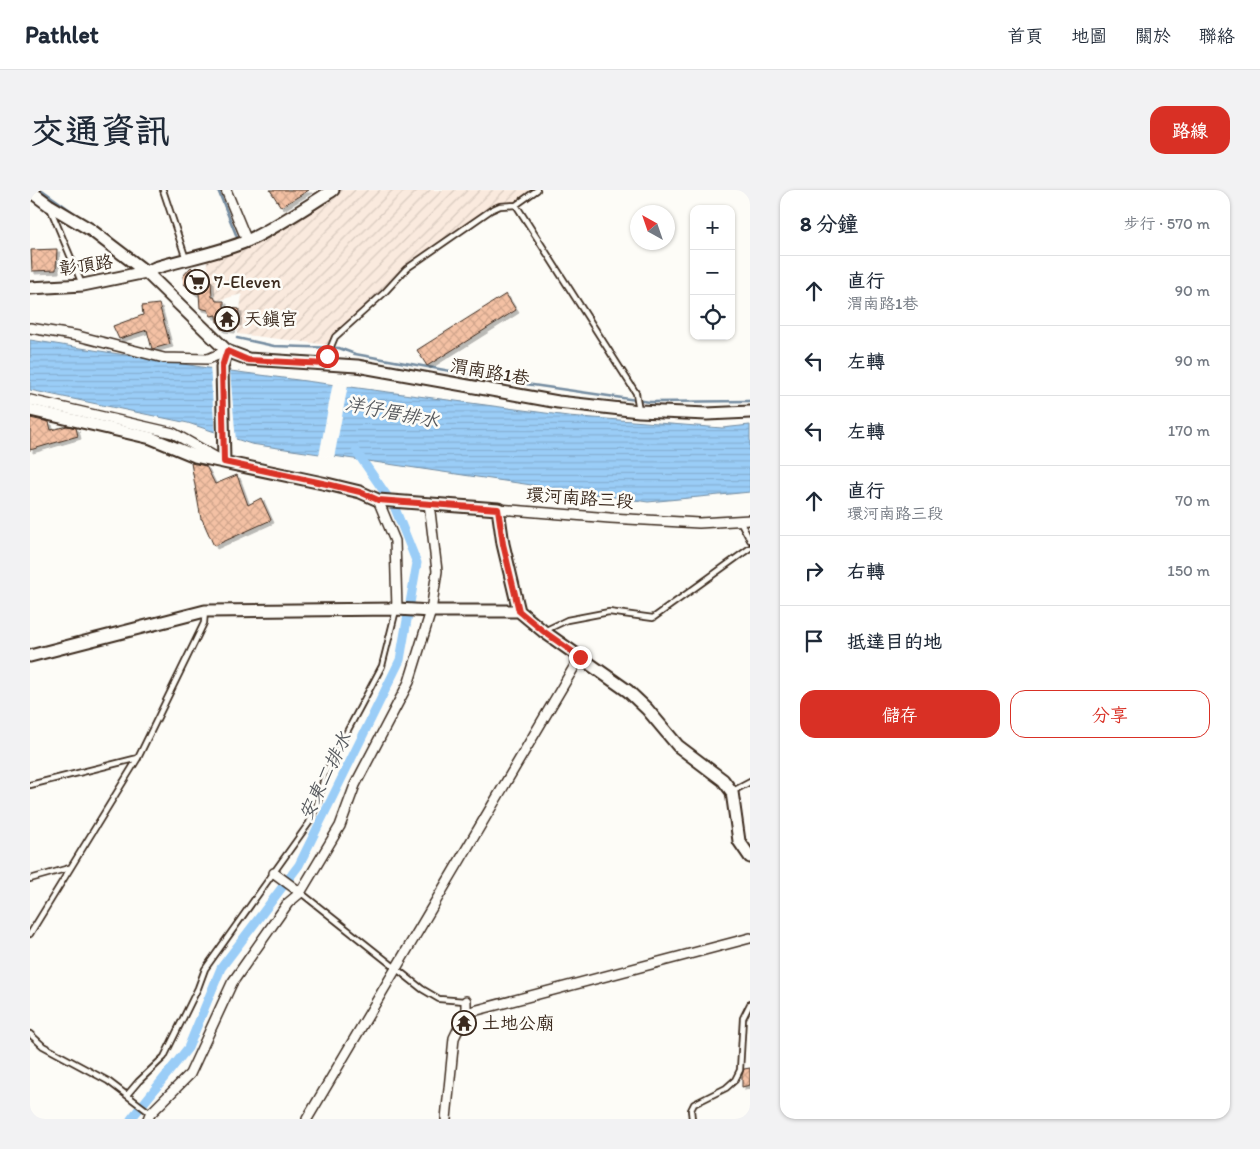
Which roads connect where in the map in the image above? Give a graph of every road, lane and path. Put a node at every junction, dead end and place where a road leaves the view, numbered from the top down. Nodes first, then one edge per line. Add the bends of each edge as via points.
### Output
1 (163, 190) edge
2 (226, 190) edge
3 (332, 190) edge
4 (537, 190) edge
5 (30, 191) edge
6 (49, 205) junction
7 (516, 205) junction
8 (247, 241) junction
9 (186, 259) junction
10 (151, 270) junction
11 (83, 285) junction
12 (30, 288) edge
13 (30, 328) edge
14 (227, 351) junction
15 (326, 364) junction
16 (30, 400) edge
17 (30, 410) edge
18 (639, 412) junction
19 (750, 412) edge
20 (224, 462) junction
21 (378, 500) junction
22 (423, 503) junction
23 (498, 509) junction
24 (740, 520) junction
25 (750, 520) edge
26 (750, 540) edge
27 (750, 548) edge
28 (399, 609) junction
29 (205, 611) junction
30 (428, 611) junction
31 (519, 611) junction
32 (543, 631) junction
33 (30, 656) edge
34 (580, 657) junction
35 (138, 758) junction
36 (750, 782) edge
37 (30, 785) edge
38 (732, 792) junction
39 (750, 857) edge
40 (69, 868) junction
41 (274, 873) junction
42 (30, 878) edge
43 (298, 891) junction
44 (30, 934) edge
45 (750, 938) edge
46 (395, 968) junction
47 (750, 1004) edge
48 (466, 1007) junction
49 (30, 1034) edge
50 (127, 1095) junction
51 (150, 1116) edge
52 (307, 1119) edge
53 (446, 1119) edge
54 (692, 1119) edge

1 - 9 lane
2 - 8 street
3 - 8 street, 彰頂路
4 - 7 lane
5 - 6 street
6 - 10 street
6 - 11 lane
7 - 15 lane via 491,210 406,269 335,337
7 - 18 lane via 636,393
8 - 9 street, 彰頂路
9 - 10 street, 彰頂路
10 - 11 street, 彰頂路
10 - 14 street
11 - 12 street, 彰頂路
13 - 14 street via 78,336 164,358 208,359
14 - 15 street, 渭南路1巷 via 248,360
14 - 20 street via 222,367
15 - 18 street, 渭南路1巷 via 357,366 558,402
16 - 20 street via 174,433
17 - 20 street, 環河南路三段 via 151,438 196,456
18 - 19 street, 渭南路1巷
20 - 21 street, 環河南路三段 via 360,492
21 - 22 street, 環河南路三段
21 - 28 street via 394,541
22 - 23 street, 環河南路三段
22 - 30 street via 437,571
23 - 24 street, 環河南路三段 via 699,523
23 - 31 street
24 - 25 street, 環河南路三段
24 - 26 lane
27 - 32 lane via 653,618 609,612 568,620
28 - 29 street
28 - 30 street
28 - 41 lane via 382,666 325,774 309,822
29 - 33 street
29 - 35 lane via 204,623
30 - 31 street
30 - 43 street via 409,682 355,785 340,826
31 - 32 street
32 - 34 street
34 - 38 street via 628,691 678,746 723,780
34 - 46 street
35 - 37 lane
35 - 40 lane
36 - 38 lane
38 - 39 street via 739,841
40 - 42 lane
40 - 44 lane
41 - 43 street
41 - 50 lane via 205,969 164,1057
43 - 46 lane
43 - 51 street via 232,983 190,1074
45 - 48 street
46 - 48 lane via 439,999
46 - 52 street
47 - 54 lane via 743,1018 740,1070 735,1080 694,1104
48 - 53 street via 454,1038
49 - 50 lane via 43,1046 108,1081
50 - 51 lane

